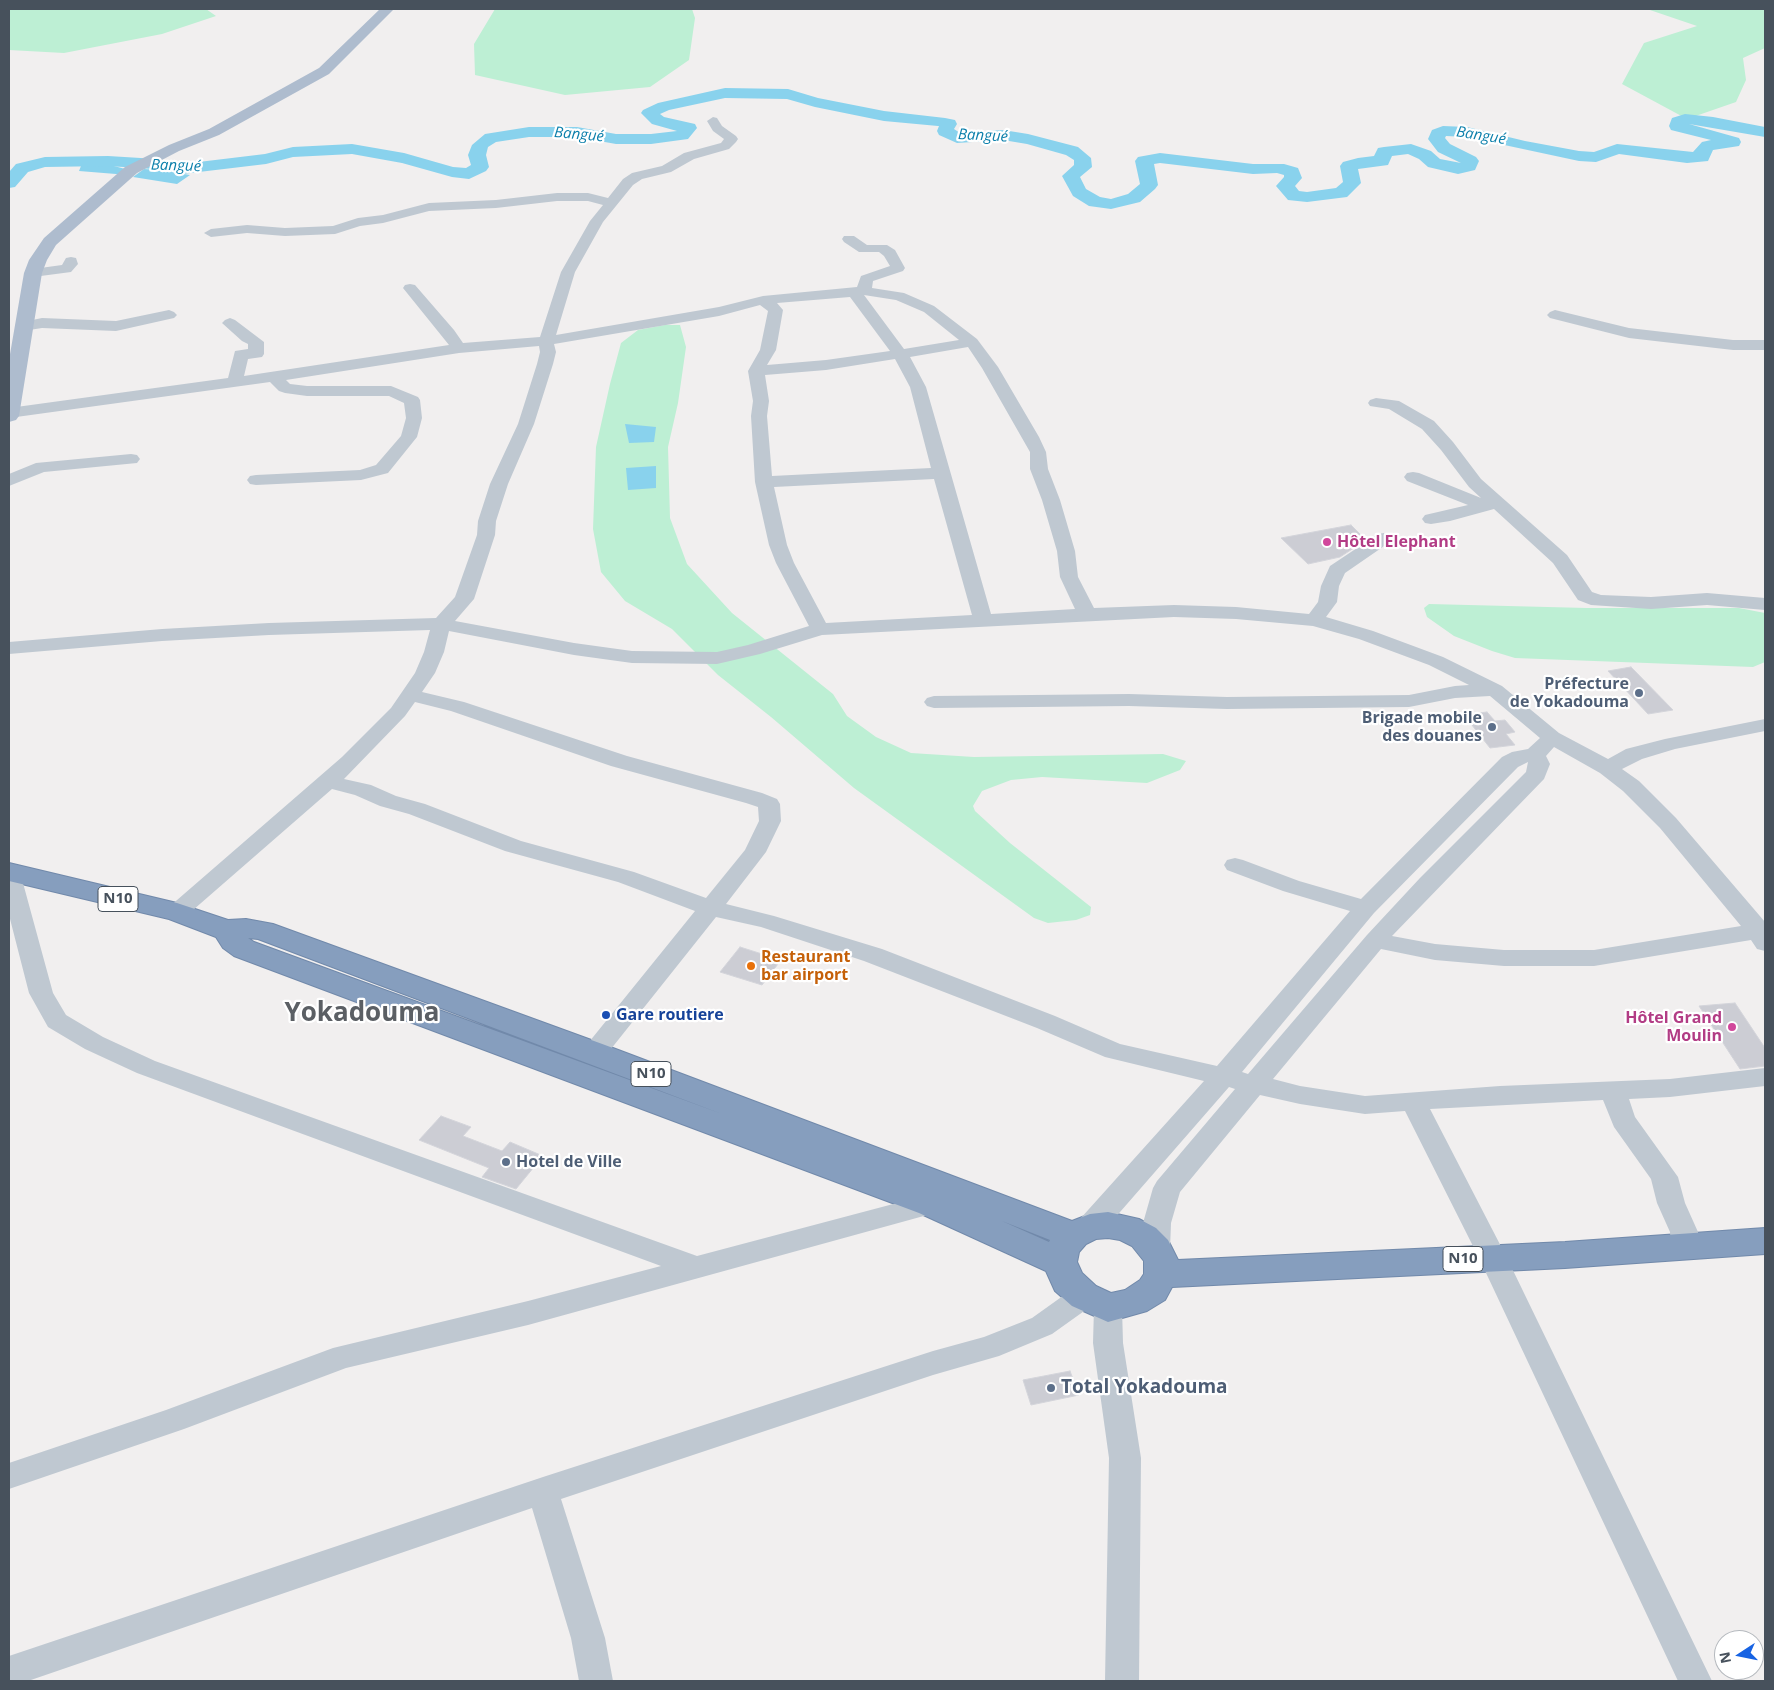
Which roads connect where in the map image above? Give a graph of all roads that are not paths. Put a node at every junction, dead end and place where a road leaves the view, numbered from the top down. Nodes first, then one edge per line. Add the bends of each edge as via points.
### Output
1 (387, 9) edge
2 (713, 121) dead end
3 (610, 203) junction
4 (211, 233) dead end
5 (849, 239) dead end
6 (71, 261) dead end
7 (33, 273) junction
8 (410, 288) dead end
9 (859, 291) junction
10 (763, 300) junction
11 (1555, 315) dead end
12 (169, 316) dead end
13 (19, 321) edge
14 (230, 323) dead end
15 (546, 341) junction
16 (972, 342) junction
17 (1765, 345) edge
18 (459, 348) junction
19 (900, 354) junction
20 (13, 368) edge
21 (756, 371) junction
22 (274, 377) junction
23 (235, 382) junction
24 (1376, 403) dead end
25 (9, 414) edge
26 (131, 459) dead end
27 (941, 473) junction
28 (1413, 478) dead end
29 (256, 480) dead end
30 (9, 481) edge
31 (764, 482) junction
32 (1491, 505) junction
33 (1430, 519) dead end
34 (1384, 538) dead end
35 (1765, 604) edge
36 (1087, 614) junction
37 (983, 620) junction
38 (1314, 620) junction
39 (441, 624) junction
40 (820, 630) junction
41 (9, 648) edge
42 (1494, 690) junction
43 (410, 695) junction
44 (934, 702) dead end
45 (1757, 726) edge
46 (1552, 737) junction
47 (1765, 744) edge
48 (1535, 755) junction
49 (1608, 768) junction
50 (327, 781) junction
51 (1235, 864) dead end
52 (9, 872) edge
53 (711, 908) junction
54 (1366, 908) junction
55 (177, 912) junction
56 (226, 930) junction
57 (1763, 935) edge
58 (1375, 940) junction
59 (594, 1052) junction
60 (1223, 1077) junction
61 (1765, 1077) edge
62 (1255, 1083) junction
63 (1613, 1090) junction
64 (1413, 1102) junction
65 (931, 1204) junction
66 (1765, 1240) edge
67 (1075, 1241) junction
68 (1685, 1246) junction
69 (1493, 1258) junction
70 (1159, 1261) junction
71 (695, 1268) junction
72 (1096, 1302) junction
73 (9, 1476) edge
74 (543, 1491) junction
75 (9, 1672) edge
76 (596, 1681) edge
77 (1122, 1681) edge
78 (1695, 1681) edge

1 - 7 main road via 324,71 214,132 131,170 50,242
2 - 3 street via 732,139 725,146 689,156 666,169 637,176
3 - 4 street via 588,197 557,197 489,205 429,207 335,230 285,232 247,229
3 - 15 street via 568,272
5 - 9 street via 864,249 882,248 890,253 898,268 866,279
6 - 7 street via 66,269
7 - 13 main road
8 - 18 street
9 - 10 street
9 - 16 street via 900,296 917,302
9 - 19 street
10 - 15 street via 719,311
10 - 21 street via 776,310 768,350
11 - 17 street via 1629,333 1733,345
12 - 13 street via 116,326
13 - 20 main road
14 - 23 street via 256,342 256,354 241,354
15 - 18 street
15 - 39 street via 548,352 526,424 500,484 464,599
16 - 19 street
16 - 36 street via 990,367 1038,452 1039,469 1054,508 1070,577
18 - 22 street
19 - 21 street
19 - 27 street via 918,387
20 - 25 main road
21 - 31 street via 761,401 759,416
22 - 23 street
22 - 29 street via 285,388 307,391 391,391 412,400 414,418 409,437 382,469 361,475
23 - 25 street
24 - 32 street via 1393,404 1428,426
26 - 30 street via 42,467
27 - 31 street
27 - 37 street
28 - 32 street
31 - 40 street via 785,563
32 - 33 street
32 - 35 street via 1560,559 1585,596 1598,601 1651,603 1707,599
34 - 38 street via 1337,570 1327,602
36 - 37 street
36 - 38 street via 1174,611
37 - 40 street
38 - 42 street via 1436,660
39 - 40 street via 574,649 632,657 678,658 717,658
39 - 41 street via 259,629
39 - 43 street via 434,652
42 - 44 street via 1455,692 1400,702
42 - 46 street
43 - 50 street via 374,738
43 - 53 street via 473,712 619,762 769,804 770,821 755,852
45 - 47 street
45 - 49 street via 1672,743 1634,754
46 - 48 street
46 - 49 street
48 - 54 street via 1510,762
48 - 58 street via 1539,764 1536,774
49 - 57 street via 1668,823
50 - 53 street via 363,790 513,846 626,877
50 - 55 street
51 - 54 street via 1291,886
52 - 55 highway, N10
52 - 71 street via 44,1000 57,1021 94,1043 146,1067
53 - 59 street
53 - 60 street via 766,921 873,955 1114,1051
54 - 60 street
55 - 56 highway, N10
56 - 59 highway, N10 via 246,928 264,931
56 - 65 highway, N10 via 244,949
57 - 58 street via 1594,958 1504,958 1435,952
58 - 62 street
59 - 67 highway, N10
60 - 62 street
60 - 67 street
61 - 63 street via 1670,1088
62 - 64 street via 1300,1095 1365,1105
62 - 70 street via 1167,1188 1157,1222
63 - 64 street
63 - 68 street via 1623,1120 1664,1176 1684,1232
64 - 69 street
65 - 67 highway, N10
65 - 71 street
66 - 68 highway, N10
67 - 70 highway, N10 via 1108,1225 1127,1228 1144,1236
67 - 72 highway via 1067,1281
68 - 69 highway, N10
69 - 70 highway, N10
69 - 78 street
70 - 72 highway via 1153,1290 1135,1301
71 - 73 street via 528,1313 342,1357
72 - 74 street via 989,1348 933,1363
72 - 77 street via 1108,1344 1124,1458
74 - 75 street
74 - 76 street via 588,1638

